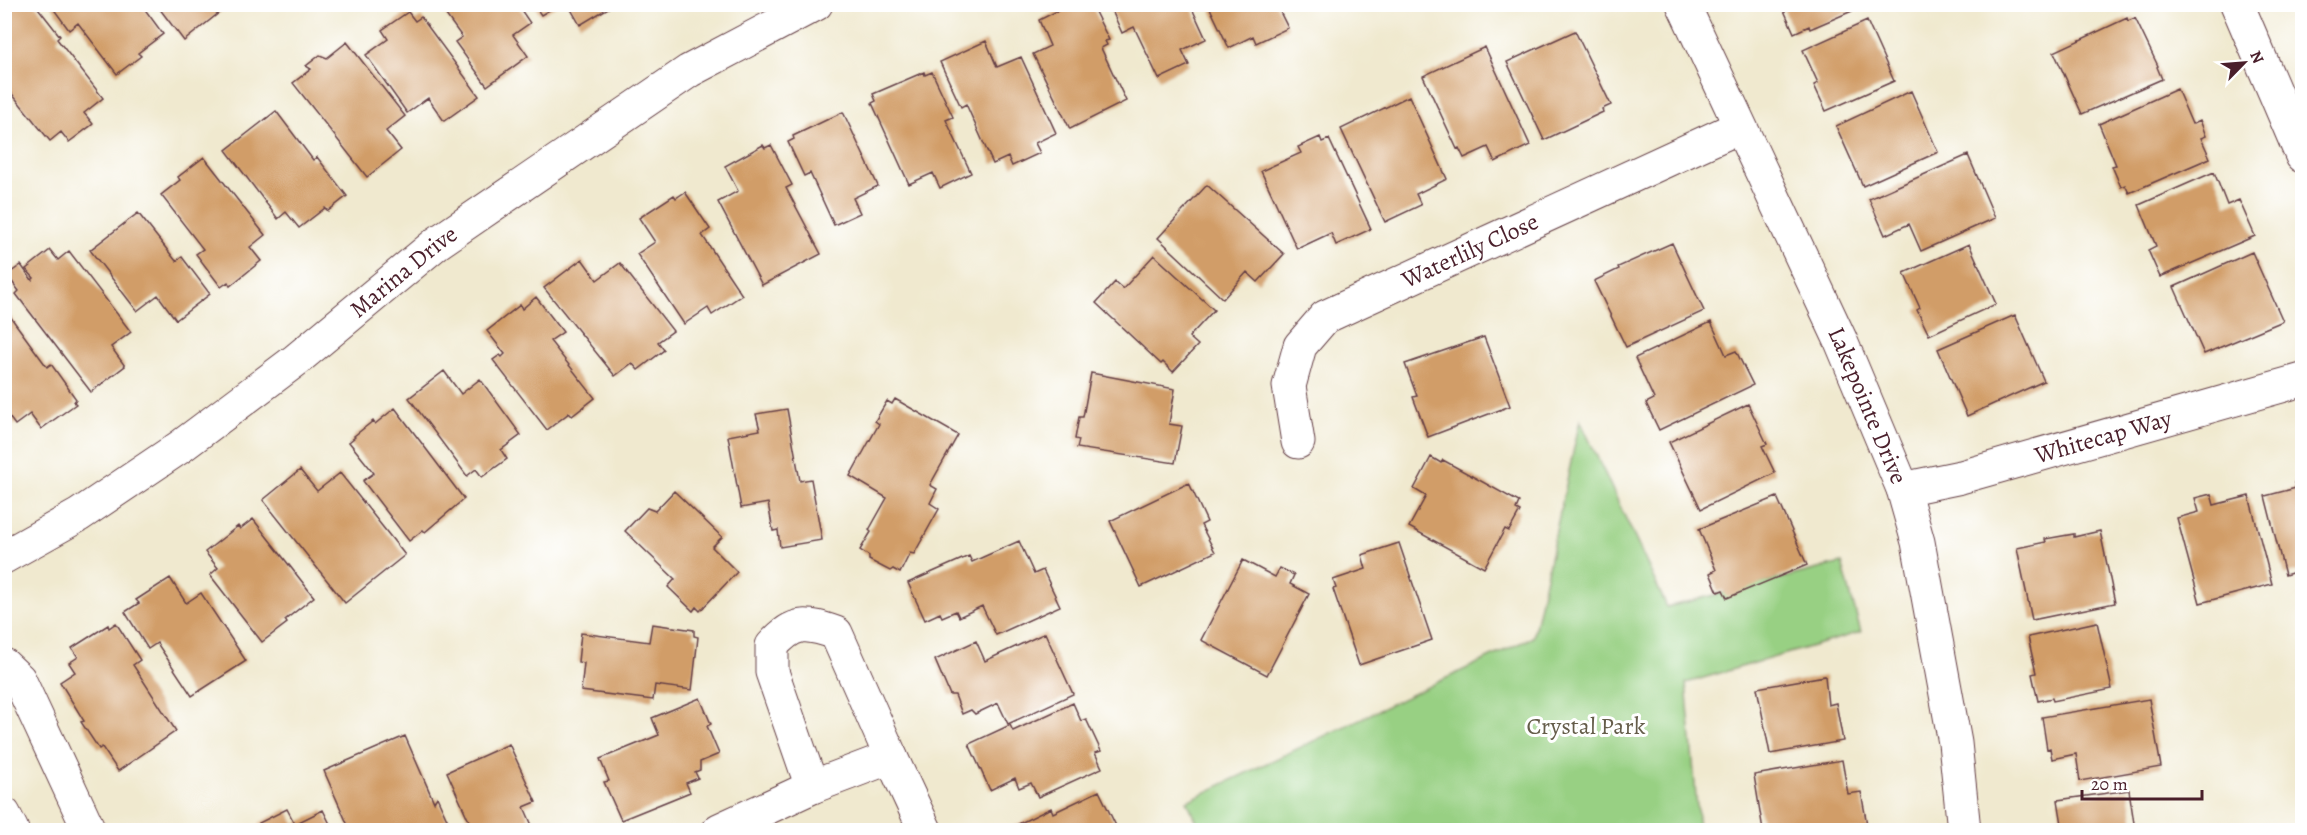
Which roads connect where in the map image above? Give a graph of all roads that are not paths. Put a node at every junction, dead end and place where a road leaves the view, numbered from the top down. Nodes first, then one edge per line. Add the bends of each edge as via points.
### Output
1 (816, 4) edge
2 (2237, 4) edge
3 (1682, 6) edge
4 (1739, 127) junction
5 (2302, 156) edge
6 (2302, 380) edge
7 (1298, 442) dead end
8 (1903, 489) junction
9 (4, 557) edge
10 (4, 665) edge
11 (891, 757) junction
12 (812, 787) junction
13 (4, 814) edge
14 (12, 831) edge
15 (89, 831) edge
16 (719, 831) edge
17 (925, 831) edge
18 (1964, 831) edge

1 - 9 street, Marina Drive via 689,71 437,243 296,360 180,447 79,515
2 - 5 street
3 - 4 street, Lakepointe Drive
4 - 7 street, Waterlily Close via 1325,317 1300,346 1288,386
4 - 8 street, Lakepointe Drive via 1840,339
6 - 8 street, Whitecap Way via 1961,477
8 - 18 street, Lakepointe Drive via 1918,542 1953,732
10 - 15 street via 18,679
11 - 12 street
11 - 12 street via 836,633 811,624 793,628 772,646 772,672
11 - 17 street
12 - 16 street
13 - 14 street

